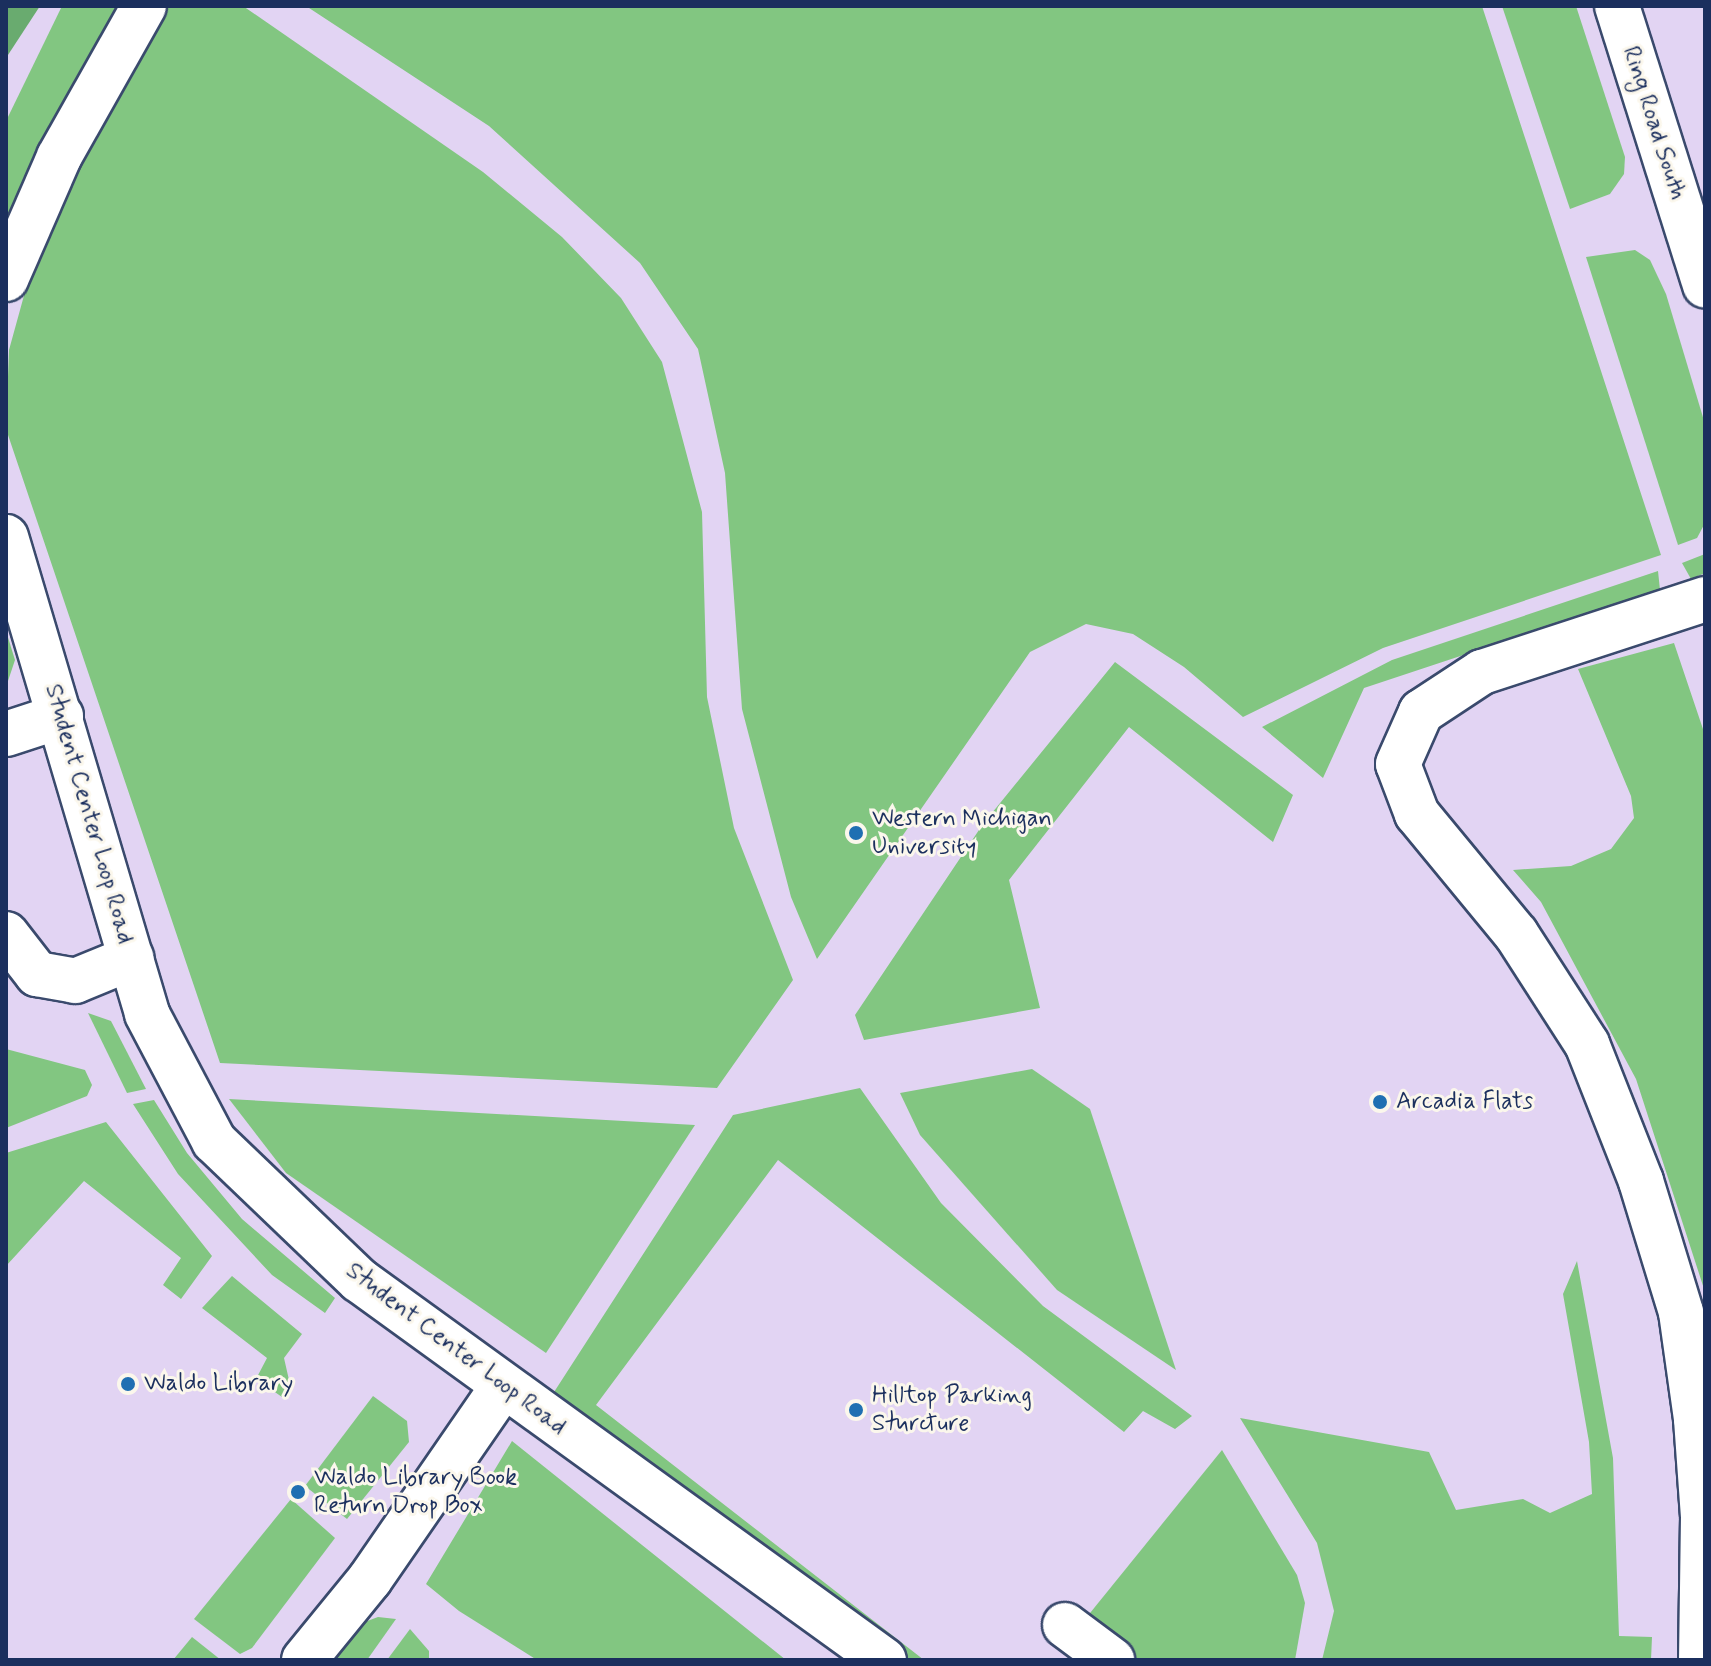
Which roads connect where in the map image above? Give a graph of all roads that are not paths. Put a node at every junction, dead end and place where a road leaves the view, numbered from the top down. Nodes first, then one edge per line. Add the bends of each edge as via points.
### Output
1 (144, 6) edge
2 (1617, 6) edge
3 (6, 279) edge
4 (1705, 285) edge
5 (6, 537) edge
6 (1705, 599) edge
7 (61, 716) junction
8 (6, 734) edge
9 (6, 934) edge
10 (131, 958) junction
11 (502, 1388) junction
12 (1065, 1625) dead end
13 (304, 1660) edge
14 (884, 1660) edge
15 (1112, 1660) edge
16 (1701, 1660) edge

1 - 3 street via 59,157
2 - 4 street, Ring Road South
5 - 7 street, Student Center Loop Road
6 - 16 street via 1482,672 1421,712 1398,764 1417,814 1516,934 1587,1044 1641,1181 1681,1312 1696,1419 1703,1517
7 - 8 street
7 - 10 street, Student Center Loop Road
9 - 10 street via 37,974 75,981
10 - 11 street, Student Center Loop Road via 147,1014 214,1141 359,1280
11 - 13 street via 370,1579
11 - 14 street, Student Center Loop Road via 655,1491
12 - 15 street

